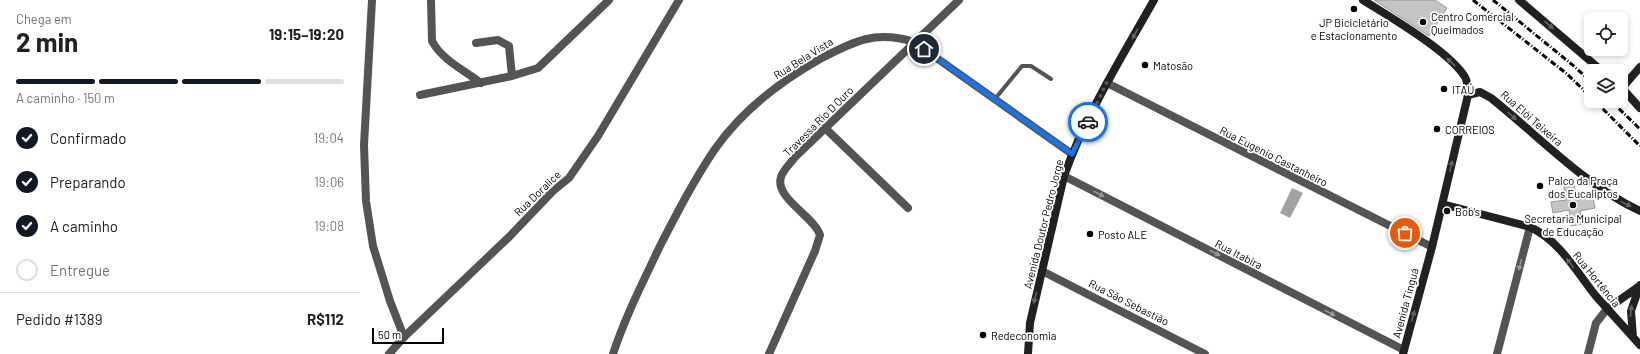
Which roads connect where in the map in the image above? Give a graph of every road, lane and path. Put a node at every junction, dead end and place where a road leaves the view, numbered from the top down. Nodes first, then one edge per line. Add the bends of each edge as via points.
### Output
1 (372, 0) edge
2 (431, 0) edge
3 (609, 0) edge
4 (679, 0) edge
5 (959, 0) edge
6 (1154, 0) edge
7 (1363, 0) edge
8 (1520, 0) edge
9 (476, 42) dead end
10 (914, 42) junction
11 (1594, 64) edge
12 (1640, 67) edge
13 (512, 76) junction
14 (1051, 79) dead end
15 (1628, 80) edge
16 (481, 82) junction
17 (1107, 82) junction
18 (420, 95) dead end
19 (1468, 95) junction
20 (1628, 95) edge
21 (994, 100) junction
22 (1640, 108) edge
23 (825, 128) junction
24 (1072, 154) junction
25 (1064, 176) junction
26 (1442, 204) junction
27 (908, 208) dead end
28 (1640, 211) edge
29 (1530, 227) junction
30 (1432, 247) junction
31 (1042, 271) junction
32 (1640, 285) edge
33 (1594, 293) junction
34 (1619, 301) junction
35 (1607, 309) junction
36 (404, 337) junction
37 (1633, 338) junction
38 (1640, 345) edge
39 (1403, 352) edge
40 (389, 354) edge
41 (612, 354) edge
42 (769, 354) edge
43 (1028, 354) edge
44 (1205, 354) edge
45 (1497, 354) edge
46 (1588, 354) edge

1 - 36 street via 364,145 366,201 373,246
2 - 16 street via 432,41 435,46 447,58
3 - 13 street via 545,64
4 - 36 street, Rua Doralice via 598,136 569,178
5 - 10 street, Travessa Rio D Ouro
6 -> 17 street, Avenida Doutor Pedro Jorge
19 -> 7 street via 1465,77 1449,60 1413,32
8 -> 11 street
9 - 13 street via 498,40 509,46
10 - 21 street, Rua Bela Vista
10 - 23 street, Travessa Rio D Ouro
10 - 41 street, Rua Bela Vista via 882,36 848,44 794,75 744,116 716,148 684,199 633,300
12 - 15 street
13 - 16 street
14 - 21 lane via 1031,66 1022,66
16 - 18 street
17 - 24 street, Avenida Doutor Pedro Jorge
17 - 30 street, Rua Eugenio Castanheiro
26 -> 19 street, Avenida Tinguá
19 -> 28 street, Rua Elói Teixeira via 1480,92 1491,98 1591,182 1619,201
20 - 22 street
21 - 24 street, Rua Bela Vista
23 - 27 street
23 - 42 street, Travessa Rio D Ouro via 795,157 780,179 787,197 815,226 820,235
24 - 25 street, Avenida Doutor Pedro Jorge
25 - 31 street, Avenida Doutor Pedro Jorge
25 -> 39 street, Rua Itabira
26 - 29 street, Rua Hortência
26 - 30 street, Avenida Tinguá
33 -> 29 street, Rua Hortência via 1562,252
29 -> 45 street
39 -> 30 street, Avenida Tinguá
31 -> 43 street, Avenida Doutor Pedro Jorge via 1030,323
31 - 44 street, Rua São Sebastião
32 - 34 street
37 -> 32 street via 1631,311
33 - 34 street via 1606,299
33 - 35 street, Rua Hortência
34 - 35 street
35 - 37 street, Rua Hortência
35 - 46 street via 1596,323
36 - 40 street, Rua Doralice
37 - 38 street, Rua Hortência

